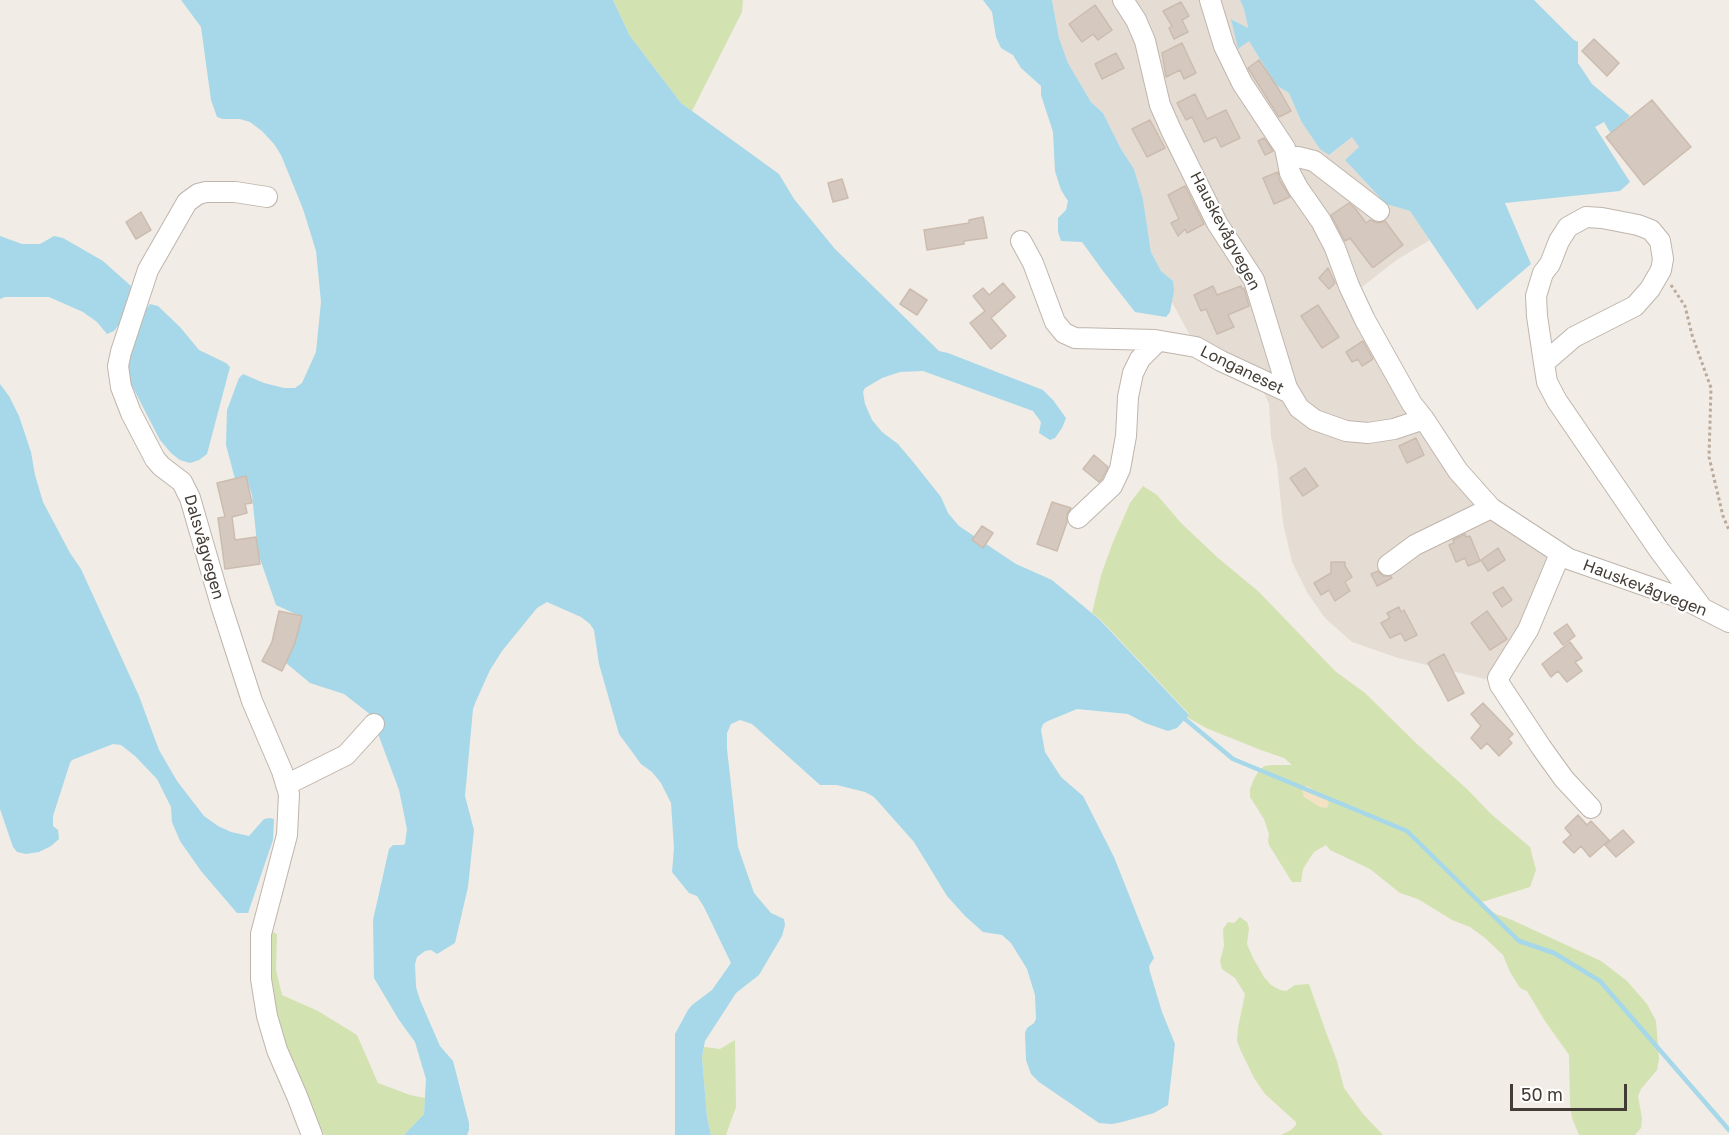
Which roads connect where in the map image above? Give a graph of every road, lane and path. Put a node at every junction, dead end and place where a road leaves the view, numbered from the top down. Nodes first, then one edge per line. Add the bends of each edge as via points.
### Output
1 (1123, 0) edge
2 (1210, 0) edge
3 (1288, 160) junction
4 (267, 196) dead end
5 (1379, 211) dead end
6 (1022, 241) dead end
7 (1660, 270) junction
8 (1158, 341) junction
9 (1544, 363) junction
10 (1290, 393) junction
11 (1424, 419) junction
12 (1491, 508) junction
13 (1078, 518) dead end
14 (1729, 530) edge
15 (1560, 554) junction
16 (1389, 565) dead end
17 (1701, 607) junction
18 (1729, 622) edge
19 (374, 724) dead end
20 (286, 785) junction
21 (1591, 808) dead end
22 (312, 1135) edge

1 - 10 street, Hauskevågvegen via 1145,41 1160,105 1217,222 1254,280
2 - 3 street, Hauskevågvegen via 1224,46 1262,116 1285,148
3 - 5 street via 1298,157 1314,161
3 - 11 street, Hauskevågvegen via 1298,188 1335,248 1365,320
4 - 20 street, Dalsvågvegen via 206,192 187,202 148,270 118,366 131,413 155,459 186,486 252,701
6 - 8 street, Longaneset via 1064,333 1075,338
7 - 9 street via 1635,306 1574,336
7 - 9 street via 1660,241 1652,230 1586,217 1568,227 1543,273 1536,296
7 - 14 path via 1685,306 1711,388 1709,457
8 - 10 street, Longaneset via 1196,347
8 - 13 street via 1140,358 1133,373 1120,470 1112,486
9 - 17 street via 1547,382 1557,401
10 - 11 street, Hauskevågvegen via 1299,408 1315,420 1346,431 1394,429
11 - 12 street, Hauskevågvegen via 1458,471
12 - 15 street, Hauskevågvegen
12 - 16 street via 1415,545
15 - 17 street, Hauskevågvegen
15 - 21 street via 1528,630 1498,678 1541,747
17 - 18 street, Hauskevågvegen
19 - 20 street via 346,755
20 - 22 street, Dalsvågvegen via 287,835 261,934 261,979 277,1050

